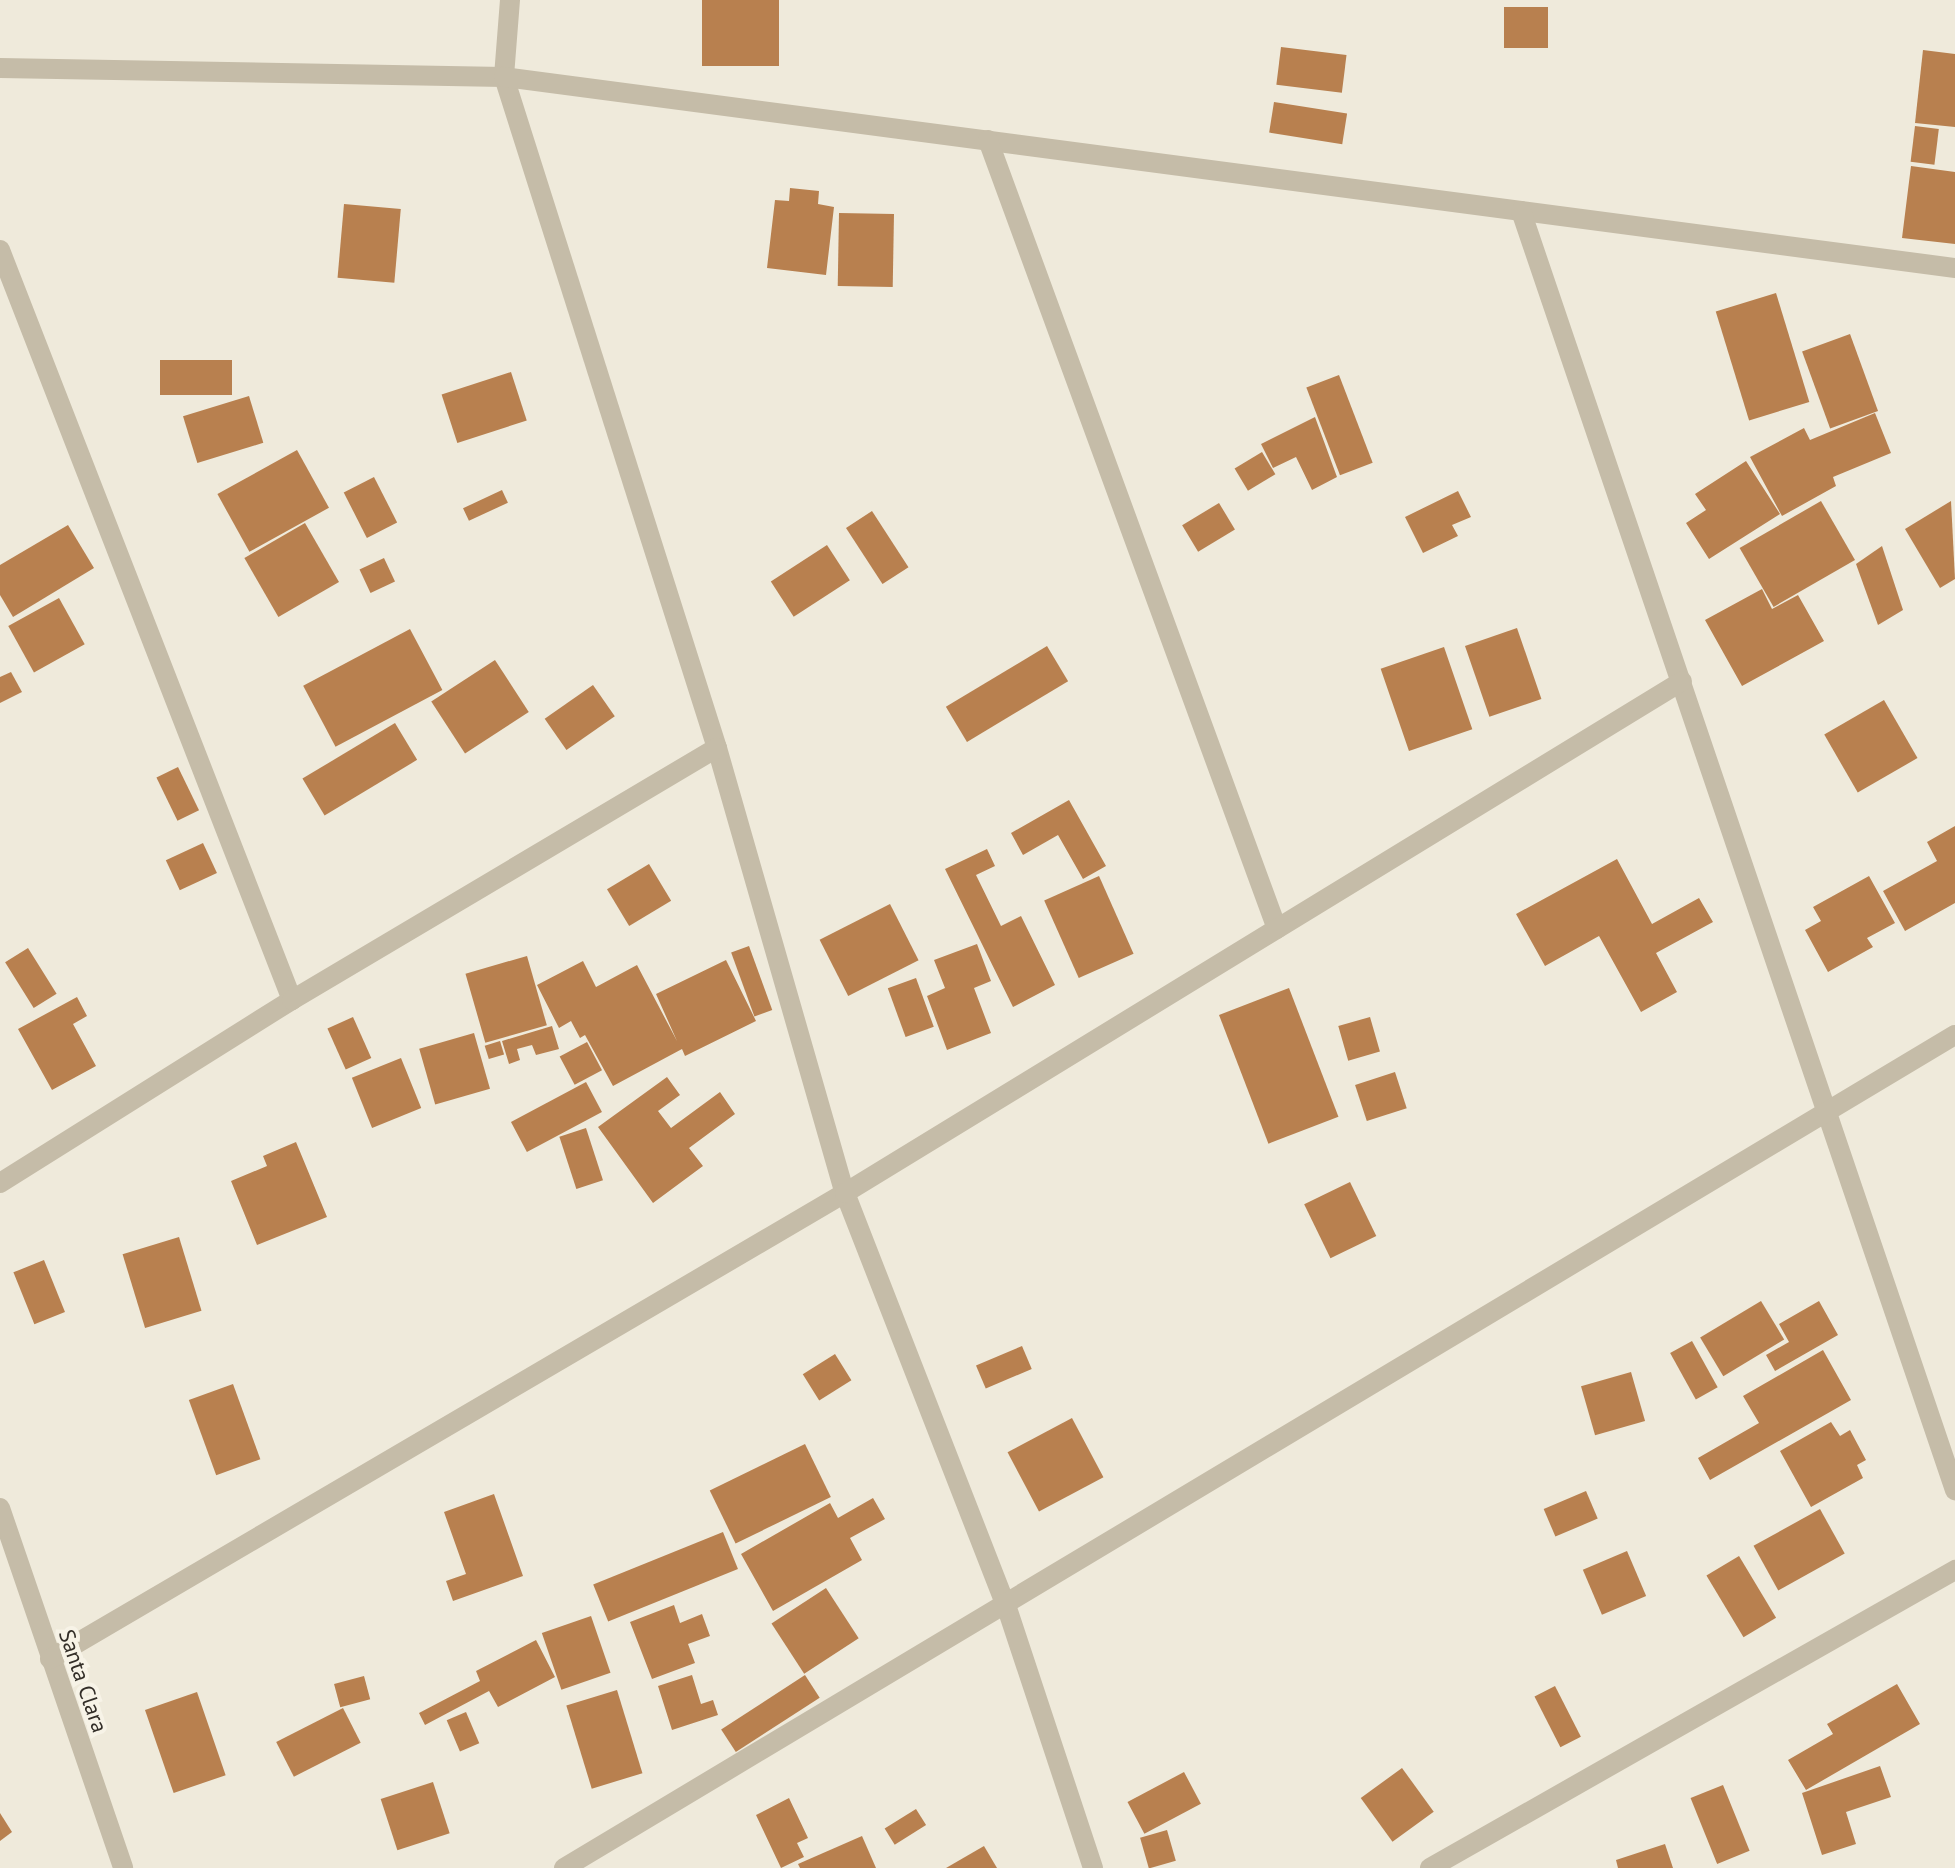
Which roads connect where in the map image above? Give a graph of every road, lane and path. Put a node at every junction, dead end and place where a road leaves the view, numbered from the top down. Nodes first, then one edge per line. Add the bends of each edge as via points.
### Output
1 (510, 0) edge
2 (0, 68) edge
3 (504, 77) junction
4 (988, 140) junction
5 (1521, 211) junction
6 (0, 250) edge
7 (1955, 268) edge
8 (1682, 681) junction
9 (717, 748) junction
10 (1277, 929) junction
11 (292, 1000) junction
12 (1955, 1035) edge
13 (1828, 1113) junction
14 (0, 1183) edge
15 (845, 1193) junction
16 (1955, 1490) edge
17 (0, 1508) edge
18 (1955, 1570) edge
19 (1006, 1605) junction
20 (50, 1659) junction
21 (123, 1868) edge
22 (564, 1868) edge
23 (1093, 1868) edge
24 (1430, 1868) edge

1 - 3 street
2 - 3 street
3 - 4 street
3 - 9 street
4 - 5 street
4 - 10 street
5 - 7 street
5 - 8 street
6 - 11 street
8 - 10 street
8 - 13 street
9 - 11 street
9 - 15 street
10 - 15 street
11 - 14 street
12 - 13 street
13 - 16 street
13 - 19 street
15 - 19 street
15 - 20 street
17 - 20 street, Santa Clara
18 - 24 street
19 - 22 street
19 - 23 street
20 - 21 street, Santa Clara

